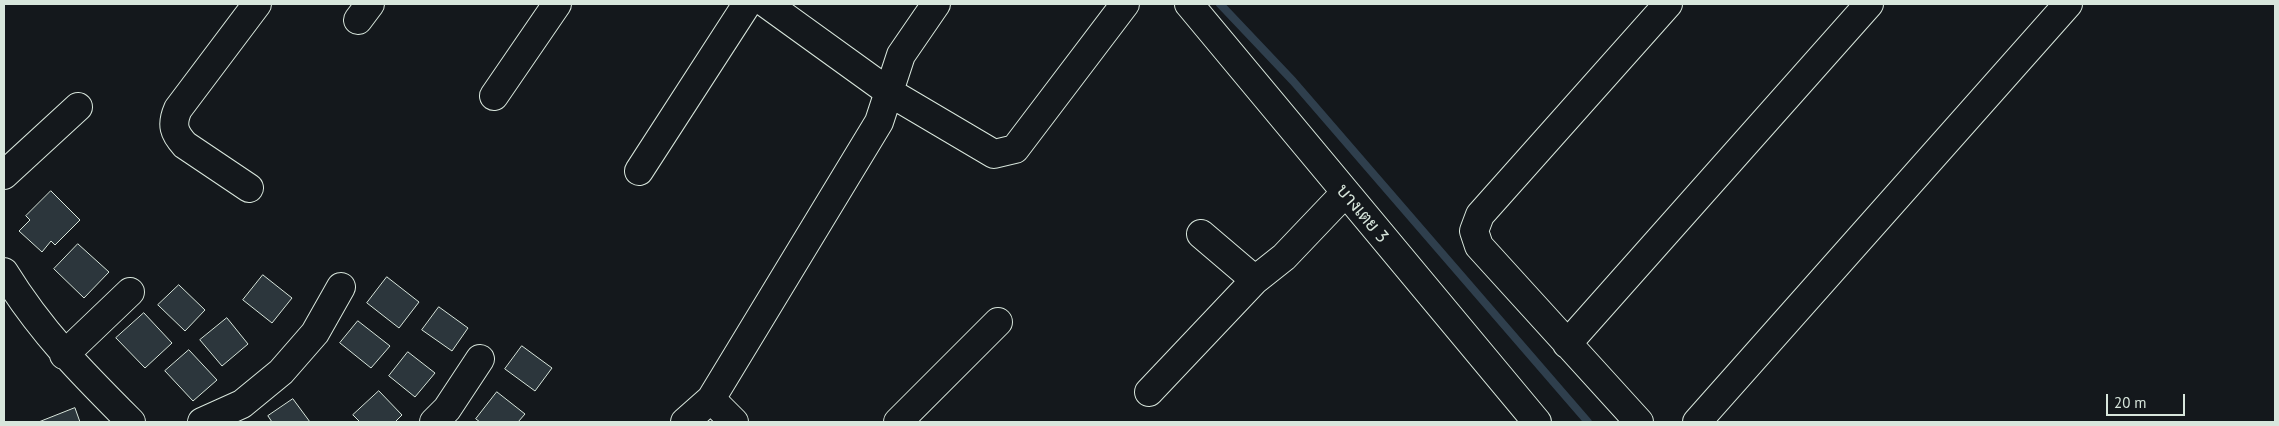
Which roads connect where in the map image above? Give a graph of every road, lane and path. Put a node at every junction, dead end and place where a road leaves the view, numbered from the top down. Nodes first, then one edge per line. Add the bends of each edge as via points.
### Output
1 (257, 4) edge
2 (557, 4) edge
3 (747, 4) edge
4 (766, 4) edge
5 (936, 4) edge
6 (1125, 4) edge
7 (1189, 4) edge
8 (1668, 4) edge
9 (1869, 4) edge
10 (2068, 4) edge
11 (889, 92) junction
12 (494, 96) dead end
13 (78, 107) dead end
14 (639, 171) dead end
15 (4, 175) edge
16 (249, 188) dead end
17 (1345, 193) junction
18 (1201, 234) dead end
19 (4, 272) edge
20 (1255, 280) junction
21 (341, 286) dead end
22 (130, 292) dead end
23 (998, 322) dead end
24 (1567, 344) junction
25 (64, 355) junction
26 (480, 359) dead end
27 (1149, 392) dead end
28 (711, 399) junction
29 (132, 422) edge
30 (202, 422) edge
31 (434, 422) edge
32 (685, 422) edge
33 (734, 422) edge
34 (898, 422) edge
35 (1537, 422) edge
36 (1639, 422) edge
37 (1697, 422) edge

1 - 16 street via 178,109 173,128 185,145
2 - 12 street
3 - 14 street
4 - 11 street
5 - 11 street via 901,55
6 - 11 street via 1015,149 1004,154 994,154
7 - 17 street, บางเตย 3
8 - 24 street via 1480,215 1474,231 1479,246
9 - 24 street
10 - 37 street
11 - 28 street via 879,122
13 - 15 street
17 - 20 street via 1284,257
17 - 35 street, บางเตย 3
18 - 20 street
19 - 25 street via 25,306
20 - 27 street
21 - 30 street via 314,333 281,372 242,404
22 - 25 street
23 - 34 street
24 - 36 street
25 - 29 street
26 - 31 street
28 - 32 street
28 - 33 street

